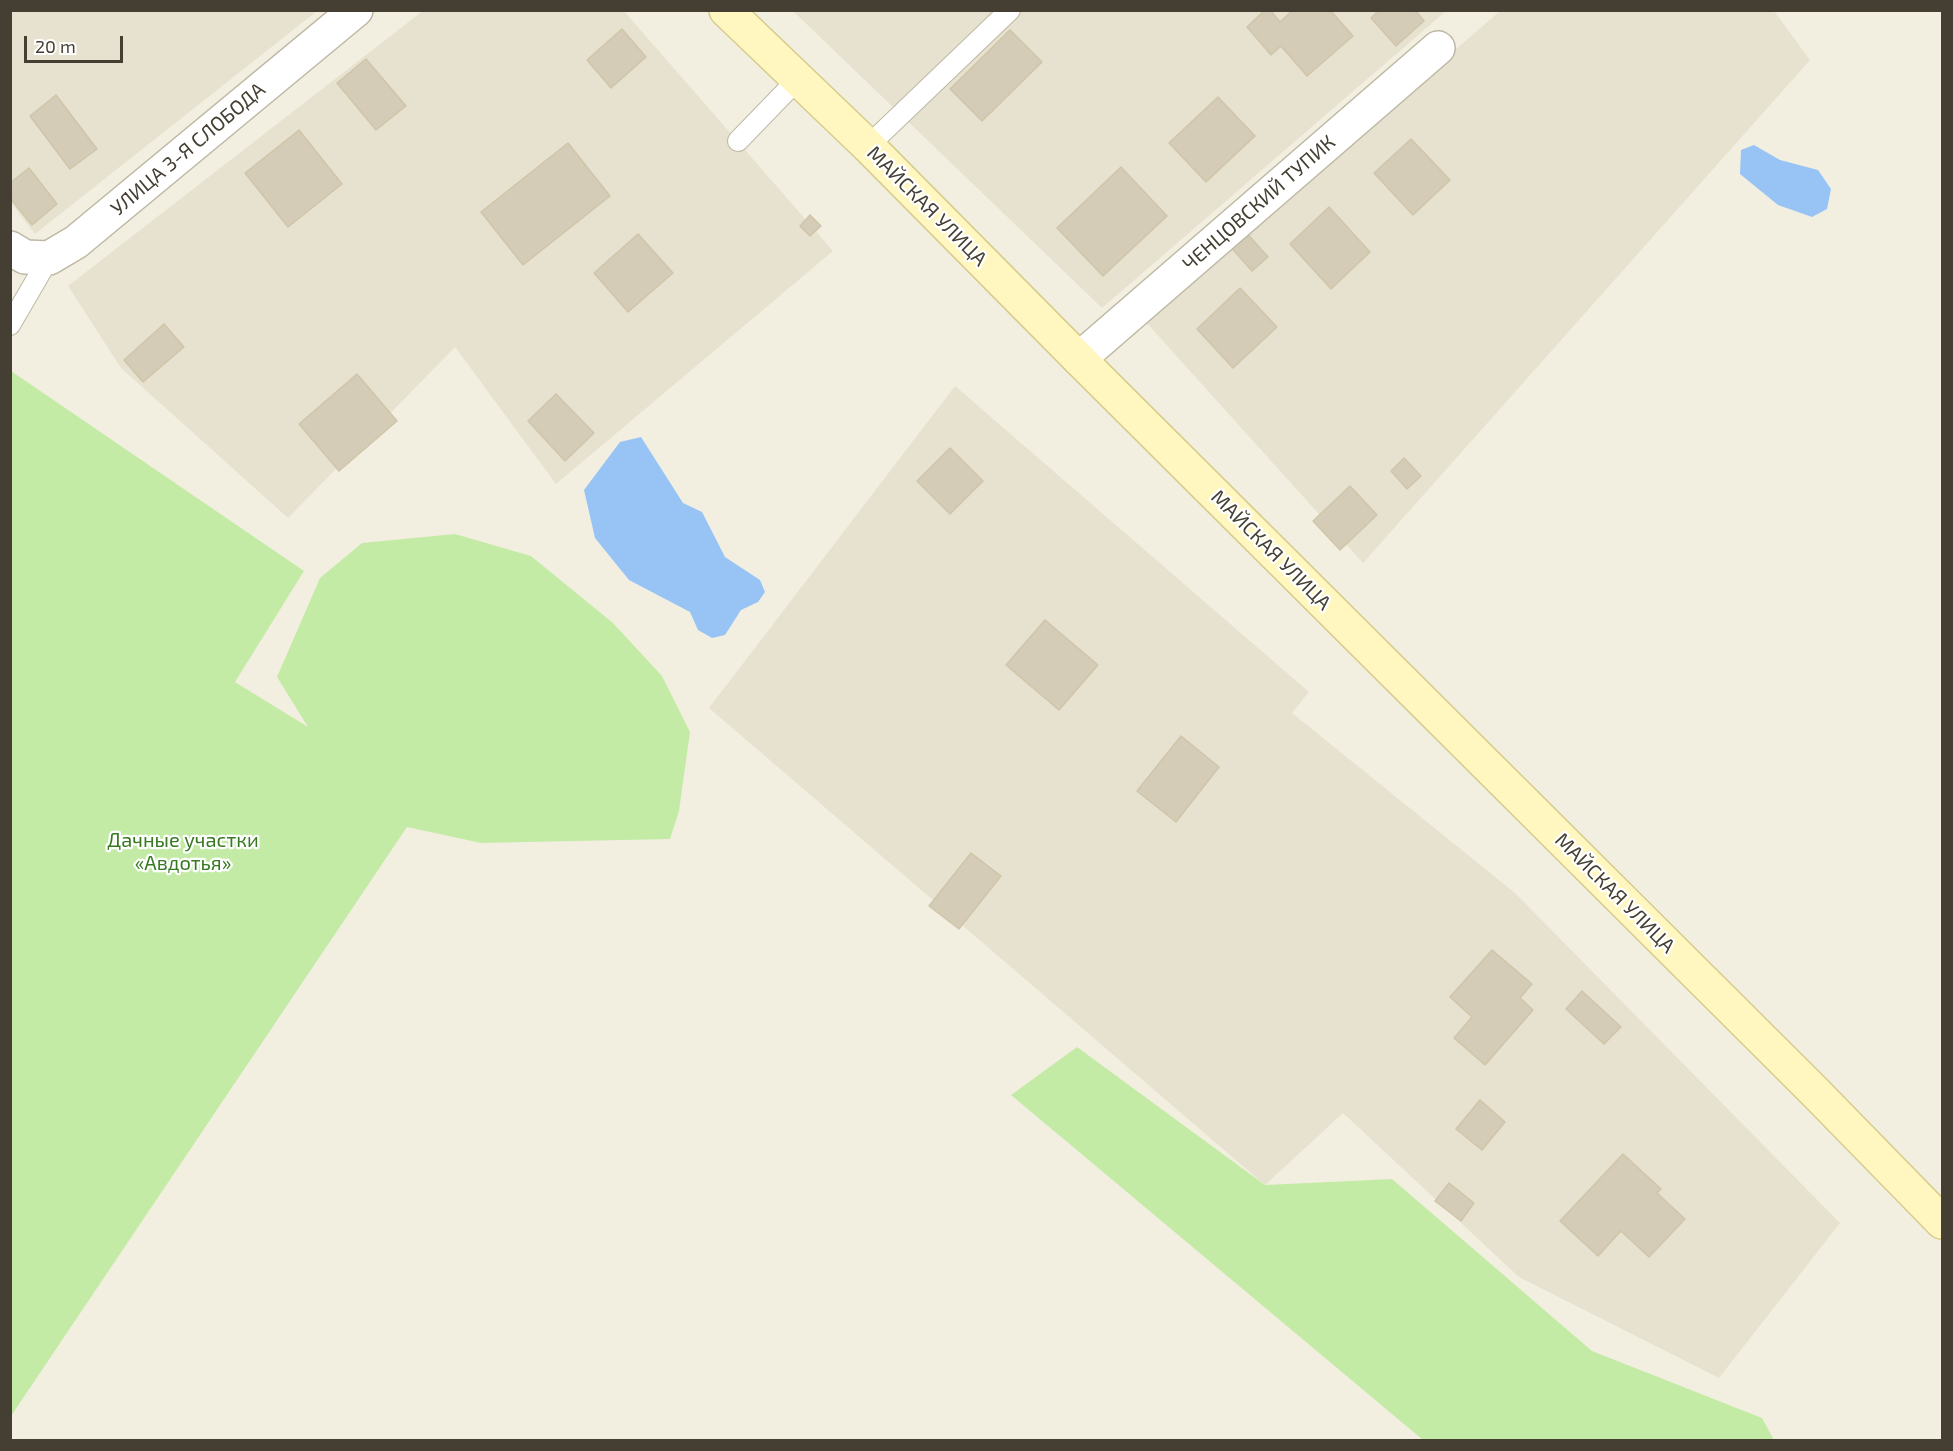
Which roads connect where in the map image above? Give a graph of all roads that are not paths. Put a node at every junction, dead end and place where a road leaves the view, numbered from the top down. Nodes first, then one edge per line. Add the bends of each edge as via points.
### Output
1 (356, 10) edge
2 (726, 10) edge
3 (1010, 10) edge
4 (1438, 48) dead end
5 (798, 79) junction
6 (738, 141) dead end
7 (868, 146) junction
8 (10, 248) edge
9 (49, 258) junction
10 (10, 325) edge
11 (1079, 359) junction
12 (1942, 1222) edge

1 - 9 street, УЛИЦА 3-Я СЛОБОДА via 76,242
2 - 5 street, МАЙСКАЯ УЛИЦА
3 - 7 lane
4 - 11 street, ЧЕНЦОВСКИЙ ТУПИК
5 - 6 lane
5 - 7 street, МАЙСКАЯ УЛИЦА
7 - 11 street, МАЙСКАЯ УЛИЦА
8 - 9 street via 25,257
9 - 10 lane
11 - 12 street, МАЙСКАЯ УЛИЦА

